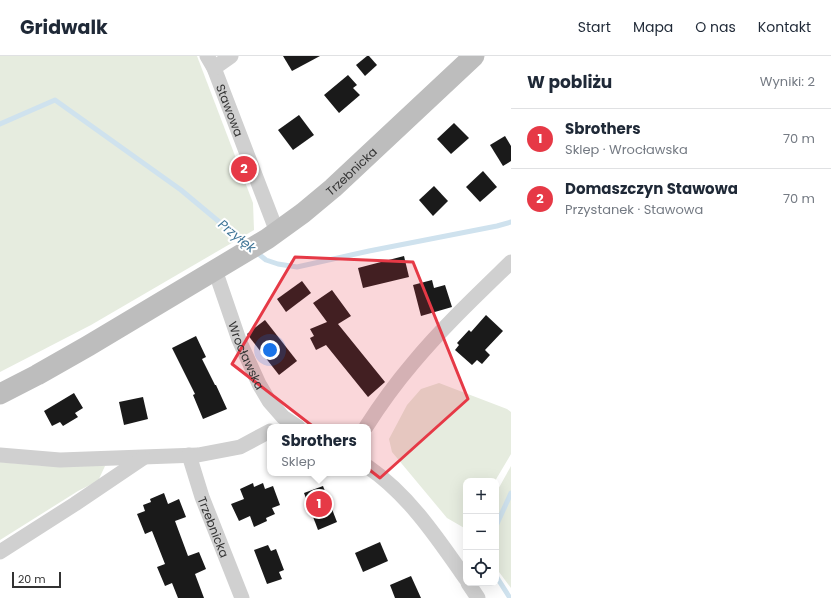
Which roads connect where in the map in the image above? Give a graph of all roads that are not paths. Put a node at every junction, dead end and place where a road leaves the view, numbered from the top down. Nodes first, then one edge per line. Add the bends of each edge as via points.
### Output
1 (231, 56) edge
2 (474, 56) edge
3 (211, 62) edge
4 (272, 235) junction
5 (511, 262) edge
6 (215, 270) junction
7 (0, 394) edge
8 (279, 422) edge
9 (368, 424) edge
10 (267, 433) edge
11 (189, 455) junction
12 (0, 456) edge
13 (144, 457) junction
14 (371, 469) edge
15 (0, 552) edge
16 (463, 575) edge
17 (470, 586) edge
18 (242, 598) edge
19 (478, 598) edge

1 - 3 street
2 - 4 street, Trzebnicka via 333,188
3 - 4 street, Stawowa
4 - 6 street, Trzebnicka
5 - 9 street via 412,364
6 - 7 street, Trzebnicka via 37,376
6 - 8 street, Wrocławska via 239,340
10 - 11 street via 240,447
11 - 13 street
11 - 18 street, Trzebnicka via 202,497
12 - 13 street via 60,460
13 - 15 street
14 - 16 street via 404,498 438,538
17 - 19 street

